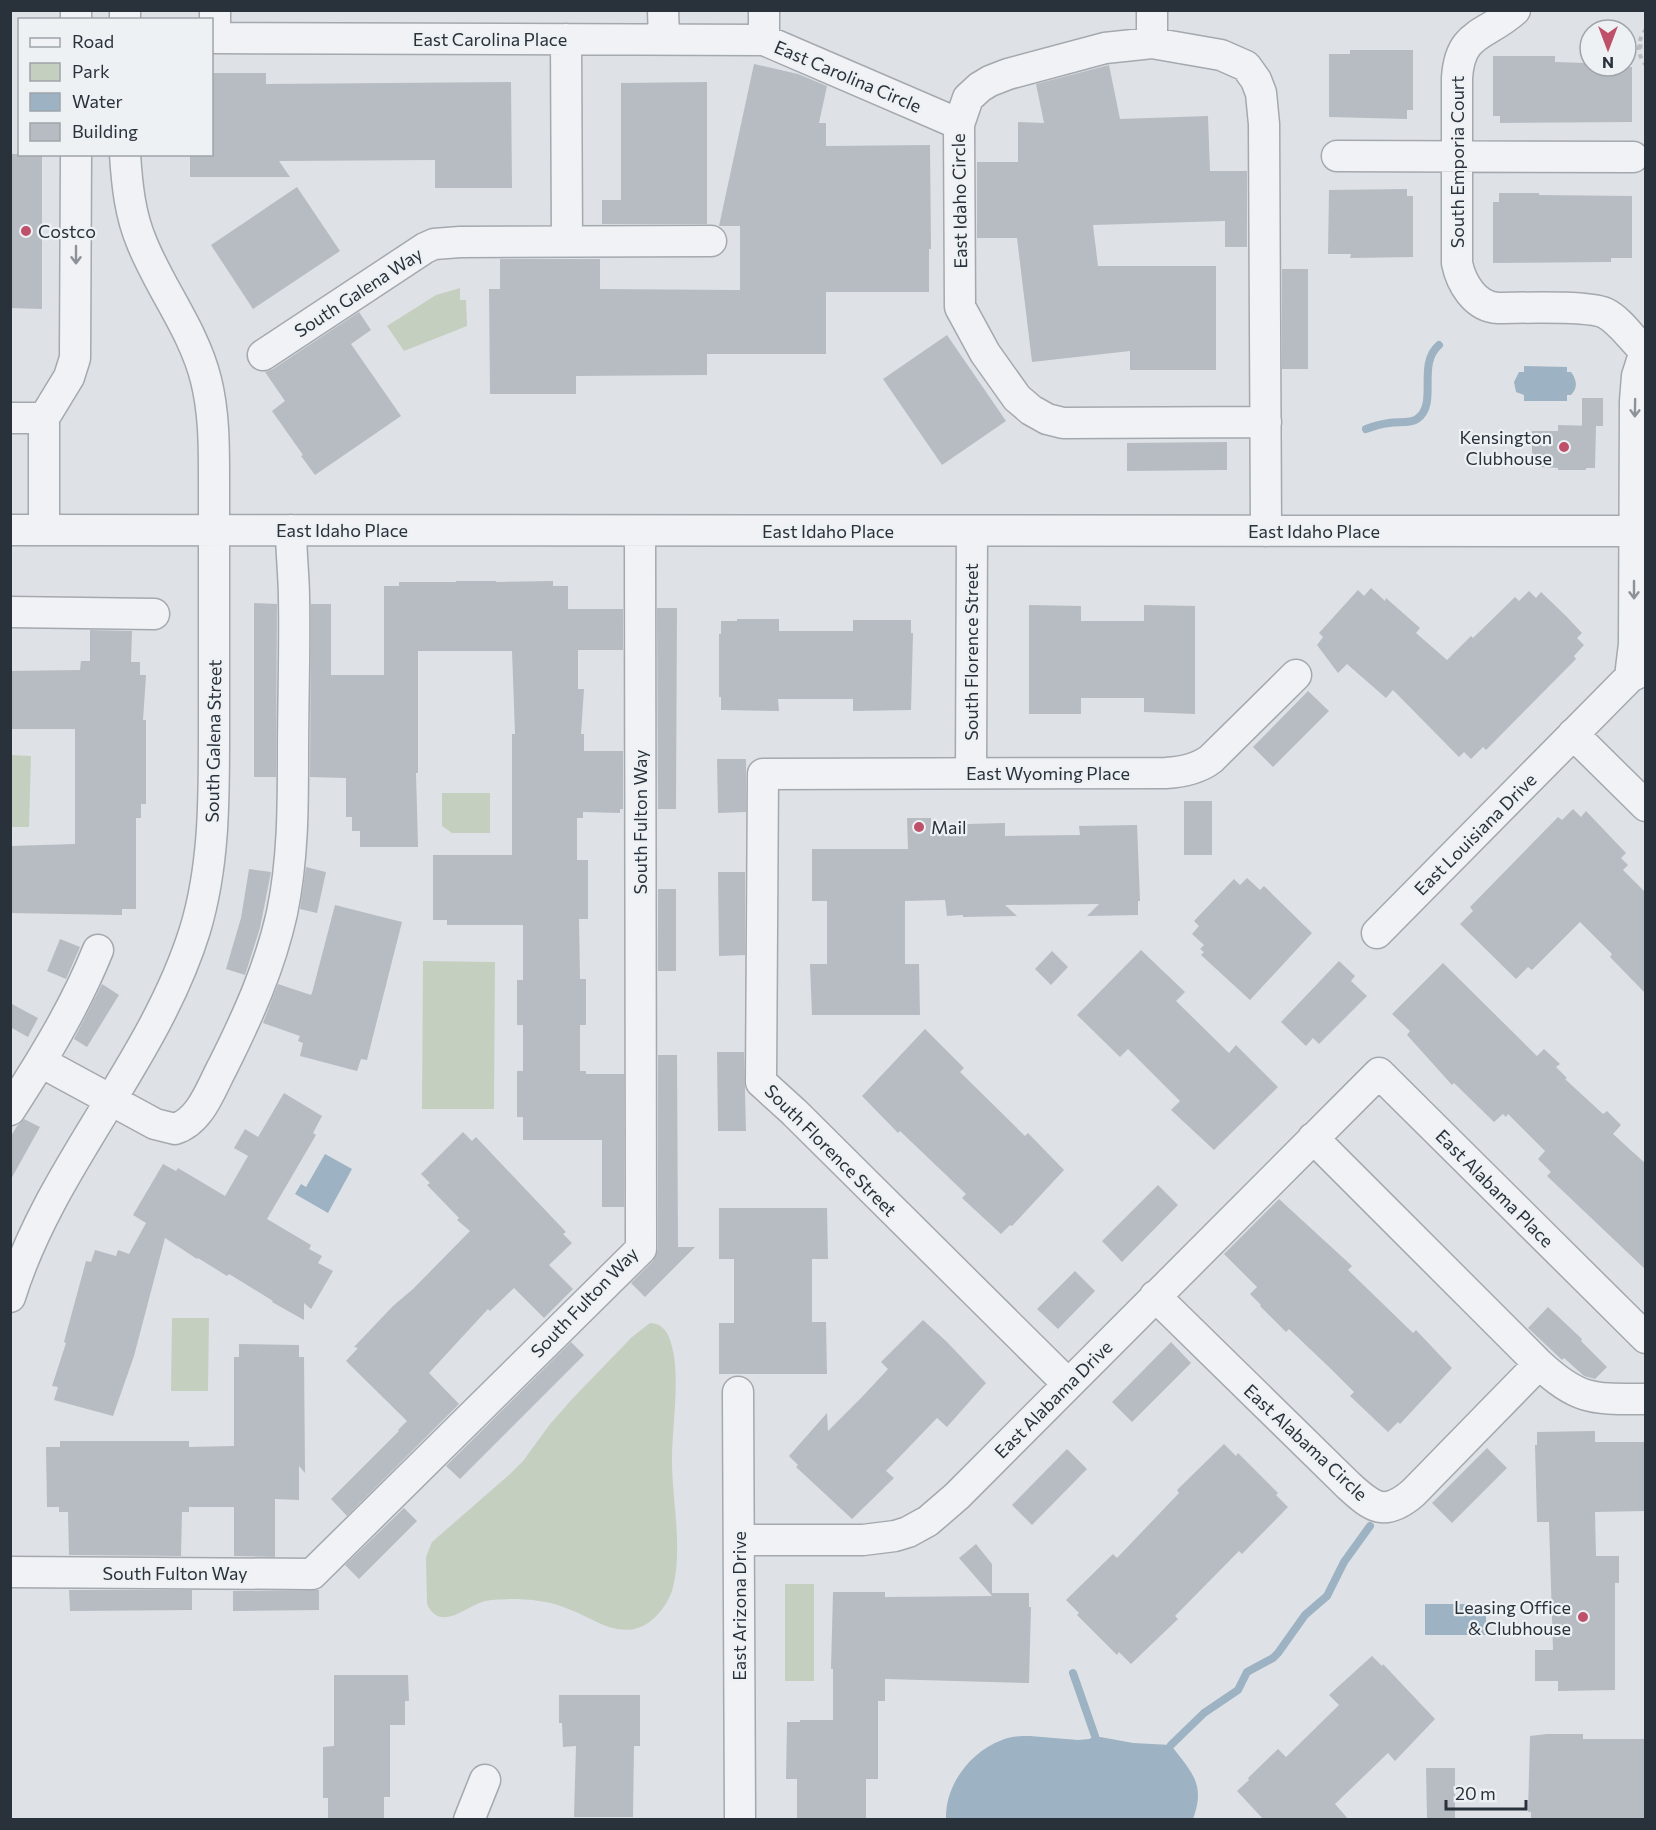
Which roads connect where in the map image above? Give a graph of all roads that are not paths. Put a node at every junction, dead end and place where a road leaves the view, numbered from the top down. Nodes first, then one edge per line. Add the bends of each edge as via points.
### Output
1 (764, 10) edge
2 (1152, 10) edge
3 (1515, 10) edge
4 (664, 24) edge
5 (213, 32) edge
6 (566, 39) junction
7 (764, 40) junction
8 (1152, 43) junction
9 (959, 124) junction
10 (76, 156) edge
11 (125, 156) edge
12 (1337, 156) dead end
13 (1457, 157) junction
14 (1633, 157) dead end
15 (567, 241) junction
16 (711, 241) dead end
17 (1646, 351) edge
18 (262, 355) dead end
19 (10, 418) edge
20 (44, 418) junction
21 (1266, 422) junction
22 (10, 530) edge
23 (44, 530) junction
24 (215, 530) junction
25 (291, 530) junction
26 (640, 531) junction
27 (972, 531) junction
28 (1266, 531) junction
29 (1640, 531) edge
30 (10, 612) edge
31 (154, 614) dead end
32 (1638, 673) edge
33 (1296, 675) dead end
34 (1573, 734) junction
35 (971, 772) junction
36 (763, 774) joint
37 (1646, 806) edge
38 (1377, 933) dead end
39 (98, 950) dead end
40 (41, 1062) junction
41 (111, 1100) junction
42 (1344, 1106) joint
43 (10, 1110) edge
44 (1312, 1138) junction
45 (1155, 1296) junction
46 (10, 1297) edge
47 (1646, 1338) edge
48 (1539, 1364) junction
49 (1068, 1384) junction
50 (738, 1392) dead end
51 (1646, 1399) edge
52 (739, 1540) junction
53 (10, 1572) edge
54 (485, 1780) dead end
55 (469, 1820) edge
56 (740, 1820) edge

1 - 7 street, East Carolina Circle
2 - 8 street
3 - 13 street, South Emporia Court via 1478,35 1461,53 1457,78
4 - 6 street, East Carolina Place
4 - 7 street, East Carolina Place
5 - 6 street, East Carolina Place
6 - 15 street
7 - 9 street, East Carolina Circle
8 - 9 street, East Idaho Circle via 1105,48 990,81 968,98
8 - 21 street, East Idaho Circle via 1237,61 1246,66 1261,93
9 - 21 street, East Idaho Circle via 960,307 1017,398 1047,419 1063,423
10 -> 20 street via 75,358 69,377
11 - 24 street, South Galena Street via 131,208 142,243 206,378 213,421
12 - 13 street
13 - 14 street
13 - 17 street, South Emporia Court via 1457,263 1465,285 1477,299 1491,308 1603,312
15 - 16 street, South Galena Way
15 - 18 street, South Galena Way via 434,244
17 -> 29 street, East Louisiana Drive via 1635,394
19 - 20 street
20 - 23 street
21 - 28 street, East Idaho Circle
22 - 23 street, East Idaho Place
23 - 24 street, East Idaho Place
24 - 25 street, East Idaho Place
24 - 41 street, South Galena Street via 213,799 206,884 176,980
25 - 26 street, East Idaho Place
25 - 41 street via 291,856 266,970 242,1028 203,1104 189,1122 171,1129
26 - 27 street, East Idaho Place
26 - 53 street, South Fulton Way via 641,1249 312,1574
27 - 28 street, East Idaho Place
27 - 35 street, South Florence Street
28 - 29 street, East Idaho Place
29 -> 32 street, East Louisiana Drive via 1634,644
30 - 31 street
32 - 34 street, East Louisiana Drive
33 - 35 street, East Wyoming Place via 1219,752 1196,768 1166,773
34 - 37 street
34 - 38 street, East Louisiana Drive
35 - 36 street, East Wyoming Place
36 - 49 street, South Florence Street via 761,1082
39 - 40 street
40 - 41 street
40 - 43 street
41 - 46 street, South Galena Street via 36,1229
42 - 44 street, East Alabama Drive
42 - 47 street, East Alabama Place via 1378,1073
44 - 45 street, East Alabama Drive
44 - 48 street
45 - 48 street, East Alabama Circle via 1349,1486 1382,1508 1400,1504 1413,1493
45 - 49 street, East Alabama Drive
48 - 51 street via 1565,1386 1586,1396
49 - 52 street, East Alabama Drive via 951,1501 908,1532 863,1540
50 - 52 street, East Arizona Drive
52 - 56 street, East Arizona Drive
54 - 55 street

